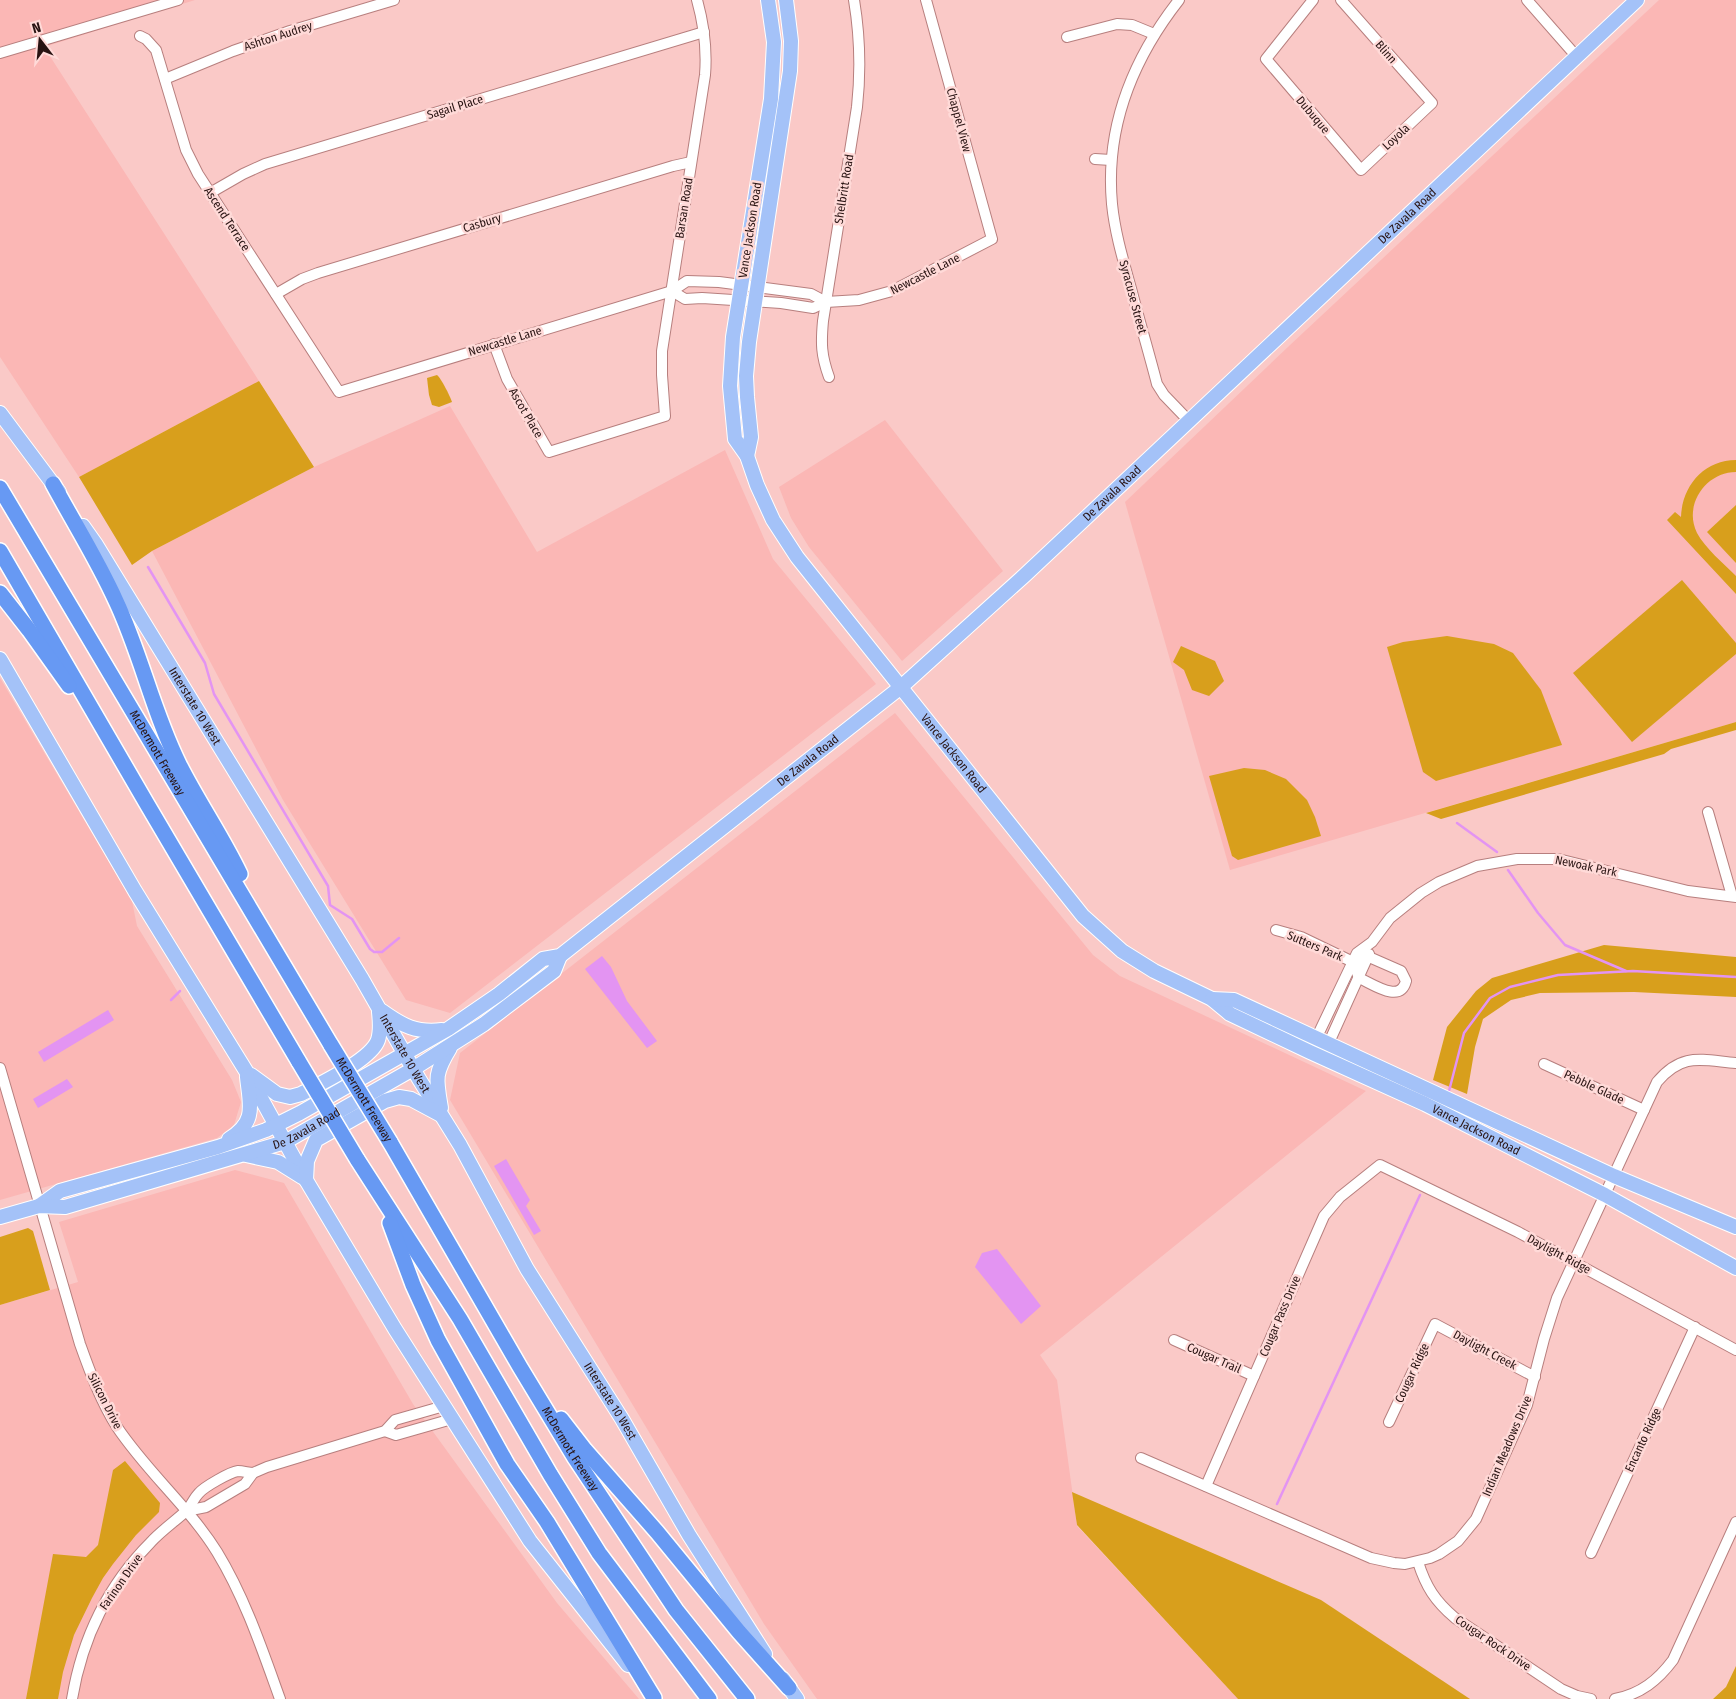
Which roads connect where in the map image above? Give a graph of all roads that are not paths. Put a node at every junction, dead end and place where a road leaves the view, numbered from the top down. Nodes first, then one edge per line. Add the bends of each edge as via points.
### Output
1 (178, 0) edge
2 (394, 0) edge
3 (697, 0) edge
4 (768, 0) edge
5 (786, 0) edge
6 (854, 0) edge
7 (926, 0) edge
8 (1179, 0) edge
9 (1313, 0) edge
10 (1341, 0) edge
11 (1527, 0) edge
12 (1637, 0) edge
13 (704, 32) junction
14 (1154, 34) junction
15 (140, 36) dead end
16 (1067, 37) dead end
17 (0, 53) edge
18 (1578, 57) junction
19 (165, 79) junction
20 (1432, 103) joint
21 (1095, 159) dead end
22 (1111, 160) junction
23 (692, 162) junction
24 (1360, 170) joint
25 (210, 193) junction
26 (992, 239) joint
27 (701, 281) junction
28 (741, 284) junction
29 (758, 286) junction
30 (672, 291) junction
31 (797, 292) junction
32 (276, 294) junction
33 (702, 298) junction
34 (739, 300) junction
35 (756, 302) junction
36 (826, 302) junction
37 (795, 305) junction
38 (494, 344) junction
39 (829, 376) dead end
40 (339, 392) joint
41 (0, 413) edge
42 (665, 416) joint
43 (1189, 422) junction
44 (747, 456) junction
45 (53, 484) junction
46 (0, 488) edge
47 (0, 551) edge
48 (0, 593) edge
49 (0, 659) edge
50 (901, 687) junction
51 (147, 804) junction
52 (1708, 812) dead end
53 (1734, 897) edge
54 (1276, 930) dead end
55 (1372, 942) junction
56 (560, 956) junction
57 (1369, 958) junction
58 (1352, 962) junction
59 (288, 972) junction
60 (1359, 978) junction
61 (1212, 999) junction
62 (379, 1009) junction
63 (448, 1030) junction
64 (1316, 1038) junction
65 (1329, 1044) junction
66 (451, 1046) junction
67 (405, 1053) junction
68 (1316, 1055) junction
69 (1736, 1063) edge
70 (1544, 1064) dead end
71 (0, 1068) edge
72 (413, 1069) junction
73 (246, 1071) junction
74 (1644, 1110) junction
75 (442, 1116) junction
76 (276, 1125) junction
77 (285, 1142) junction
78 (218, 1146) junction
79 (243, 1155) junction
80 (1380, 1165) joint
81 (1614, 1176) junction
82 (306, 1180) junction
83 (1605, 1195) junction
84 (381, 1198) junction
85 (39, 1206) junction
86 (0, 1218) edge
87 (1736, 1227) edge
88 (1574, 1262) junction
89 (1736, 1268) edge
90 (1435, 1324) joint
91 (1694, 1327) junction
92 (1174, 1340) dead end
93 (1736, 1350) edge
94 (520, 1367) junction
95 (1254, 1376) junction
96 (1536, 1377) junction
97 (444, 1406) junction
98 (452, 1419) junction
99 (1389, 1422) dead end
100 (385, 1431) junction
101 (1142, 1458) dead end
102 (253, 1474) junction
103 (1206, 1486) junction
104 (186, 1511) junction
105 (1736, 1522) edge
106 (1591, 1553) dead end
107 (1418, 1562) junction
108 (793, 1694) edge
109 (72, 1699) edge
110 (280, 1699) edge
111 (654, 1699) edge
112 (710, 1699) edge
113 (747, 1699) edge
114 (1592, 1699) edge
115 (1617, 1699) edge

1 - 17 street
2 - 19 street, Ashton Audrey via 290,31
3 - 13 street, Barsan Road
4 - 28 main road, Vance Jackson Road via 774,42 771,99
5 - 29 main road, Vance Jackson Road via 791,41 790,71
6 - 36 street, Shelbritt Road via 860,78
7 - 26 street, Chappel View
8 - 14 street, Syracuse Street
9 - 24 street, Dubuque via 1266,59
10 - 20 street, Blinn
11 - 18 street
12 - 18 main road, De Zavala Road
13 - 23 street, Barsan Road via 705,75
13 - 25 street, Sagail Place via 265,164
14 - 16 street via 1132,25 1117,24
14 - 22 street, Syracuse Street via 1127,89
15 - 19 street, Ascend Terrace via 156,50
18 - 43 main road, De Zavala Road
19 - 25 street, Ascend Terrace via 186,150
20 - 24 street, Loyola
21 - 22 street
22 - 43 street, Syracuse Street via 1116,232 1157,384
23 - 30 street, Barsan Road
23 - 32 street, Casbury via 318,273
25 - 32 street, Ascend Terrace
26 - 36 street, Newcastle Lane via 892,291 858,300
27 - 28 street, Newcastle Lane
27 - 30 street, Newcastle Lane via 686,282
27 - 33 street
28 - 29 street, Newcastle Lane
28 - 34 main road, Vance Jackson Road
29 - 31 street, Newcastle Lane
29 - 35 main road, Vance Jackson Road
30 - 33 street, Newcastle Lane via 685,299
30 - 38 street, Newcastle Lane
30 - 42 street, Barsan Road via 662,351
31 - 36 street, Newcastle Lane via 812,294
31 - 37 street
32 - 40 street, Ascend Terrace
33 - 34 street, Newcastle Lane
34 - 35 street, Newcastle Lane
34 - 44 main road, Vance Jackson Road via 730,386 735,439
35 - 37 street, Newcastle Lane
35 - 44 main road, Vance Jackson Road via 746,376 751,437
36 - 37 street, Newcastle Lane via 813,308
36 - 39 street, Shelbritt Road via 821,346
38 - 40 street, Newcastle Lane
38 - 42 street, Ascot Place via 507,380 549,452
41 - 45 main road, Interstate 10 West
43 - 50 main road, De Zavala Road
44 - 50 main road, Vance Jackson Road via 766,506 788,545
45 - 59 highway via 116,602 179,763 225,844
45 - 62 main road, Interstate 10 West via 95,543
46 - 59 highway, McDermott Freeway
47 - 51 highway
48 - 51 highway via 60,673
49 - 73 main road via 140,899
50 - 56 main road, De Zavala Road
50 - 61 main road, Vance Jackson Road via 1083,916 1107,939 1137,960
51 - 84 highway, bridge
52 - 53 street
53 - 55 street, Newoak Park via 1688,891 1558,859 1516,859 1477,866 1439,882 1390,918
54 - 58 street, Sutters Park via 1301,937
55 - 57 street, Newoak Park
55 - 58 street, Newoak Park
56 - 63 main road, De Zavala Road via 543,960
56 - 66 main road, De Zavala Road via 554,971
57 - 58 street, Sutters Park
57 - 60 street, Newoak Park
57 - 60 street via 1401,971 1406,981 1404,987 1390,992
58 - 60 street, Sutters Park
58 - 64 street, Newoak Park
59 - 94 highway, McDermott Freeway, bridge
60 - 65 street, Newoak Park
61 - 64 main road, Vance Jackson Road via 1234,1000
61 - 68 main road, Vance Jackson Road via 1230,1014
62 - 63 main road via 419,1031
62 - 67 main road, Interstate 10 West
62 - 73 main road via 379,1037 365,1058 301,1094 290,1097 277,1094
63 - 67 main road, De Zavala Road
64 - 65 main road, Vance Jackson Road
64 - 68 street, Newoak Park
65 - 68 street, Newoak Park
65 - 81 main road, Vance Jackson Road
66 - 72 main road, De Zavala Road
66 - 75 main road via 437,1073
67 - 72 main road, Interstate 10 West
67 - 76 main road, De Zavala Road
68 - 83 main road, Vance Jackson Road via 1425,1104
69 - 74 street, Indian Meadows Drive via 1696,1059 1678,1063 1657,1082
70 - 74 street, Pebble Glade
71 - 85 street, Silicon Drive
72 - 75 main road, Interstate 10 West
72 - 77 main road, De Zavala Road
73 - 76 main road
73 - 78 main road via 248,1120 241,1132
74 - 81 street, Indian Meadows Drive
75 - 82 main road via 411,1099 398,1097 385,1101 316,1140 307,1161
75 - 108 main road, Interstate 10 West via 527,1269 622,1419 694,1543
76 - 77 main road
76 - 78 main road, De Zavala Road
77 - 79 main road, De Zavala Road
77 - 82 main road
78 - 85 main road, De Zavala Road via 60,1191
79 - 82 main road via 278,1162
79 - 85 main road, De Zavala Road via 65,1207
80 - 88 street, Daylight Ridge
80 - 95 street, Cougar Pass Drive via 1340,1197 1324,1216
81 - 83 street, Indian Meadows Drive
81 - 87 main road, Vance Jackson Road
82 - 97 main road
83 - 88 street, Indian Meadows Drive
83 - 89 main road, Vance Jackson Road
84 - 111 highway via 413,1285 438,1340 507,1464
84 - 112 highway via 460,1319 599,1553
85 - 86 main road, De Zavala Road
85 - 104 street, Silicon Drive via 80,1344 99,1393 117,1427
88 - 91 street, Daylight Ridge
88 - 96 street, Indian Meadows Drive via 1557,1298
90 - 96 street, Daylight Creek
90 - 99 street, Cougar Ridge
91 - 93 street, Daylight Ridge
91 - 106 street, Encanto Ridge
92 - 95 street, Cougar Trail
94 - 108 highway via 585,1450
94 - 113 highway, McDermott Freeway via 575,1458 676,1610
95 - 103 street, Cougar Pass Drive
96 - 107 street, Indian Meadows Drive via 1521,1420 1476,1519 1448,1549
97 - 98 main road
97 - 100 street, Farinon Drive via 395,1420
98 - 100 street, Farinon Drive via 396,1436
98 - 111 main road via 530,1541
100 - 102 street, Farinon Drive
101 - 103 street, Indian Meadows Drive
102 - 104 street, Farinon Drive via 246,1484 206,1507
102 - 104 street, Farinon Drive via 238,1471 217,1481 199,1493
103 - 107 street, Indian Meadows Drive via 1371,1558 1405,1564
104 - 109 street, Farinon Drive via 151,1541 112,1591 85,1645
104 - 110 street, Silicon Drive via 234,1581
105 - 115 street via 1673,1660 1650,1685
107 - 114 street, Cougar Rock Drive via 1431,1593 1455,1618 1561,1689

